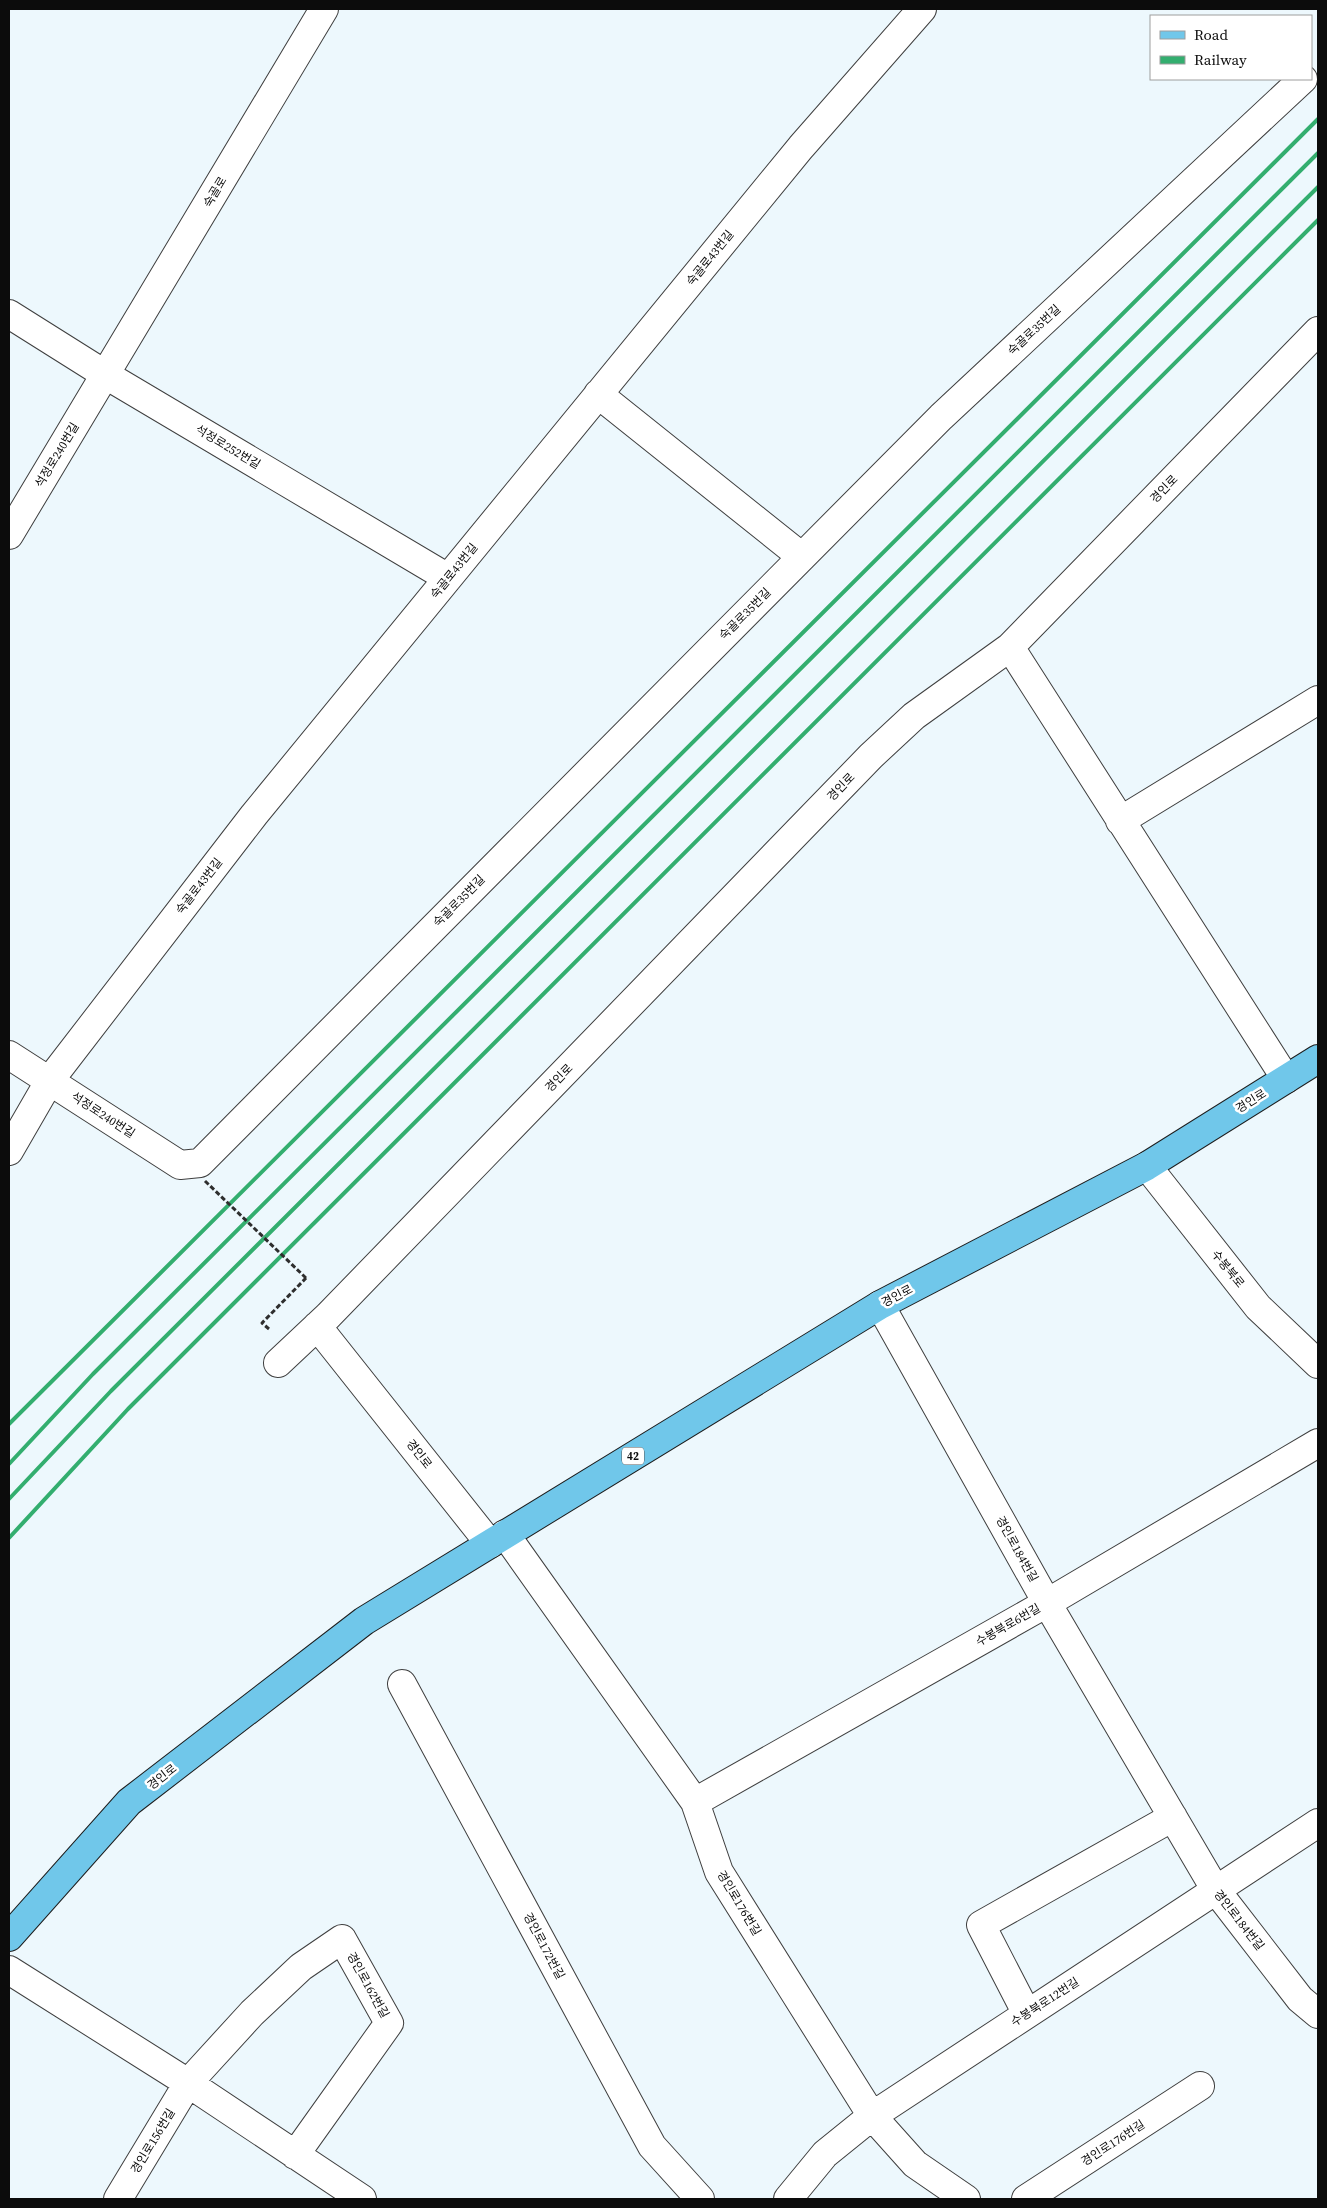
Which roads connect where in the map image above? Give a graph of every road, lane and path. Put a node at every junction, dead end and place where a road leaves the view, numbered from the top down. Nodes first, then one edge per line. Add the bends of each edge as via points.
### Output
1 (324, 9) edge
2 (922, 9) edge
3 (1302, 80) edge
4 (9, 314) edge
5 (1318, 331) edge
6 (106, 375) junction
7 (598, 394) junction
8 (9, 535) edge
9 (802, 557) junction
10 (448, 578) junction
11 (1010, 647) junction
12 (1318, 700) edge
13 (1120, 821) junction
14 (9, 1055) edge
15 (1318, 1059) edge
16 (1286, 1079) junction
17 (50, 1080) junction
18 (9, 1151) edge
19 (1147, 1166) junction
20 (203, 1172) junction
21 (880, 1305) junction
22 (262, 1323) dead end
23 (317, 1326) junction
24 (278, 1364) dead end
25 (1318, 1364) edge
26 (1318, 1443) edge
27 (498, 1539) junction
28 (1047, 1603) junction
29 (402, 1684) dead end
30 (695, 1802) junction
31 (1173, 1817) junction
32 (1318, 1823) edge
33 (1215, 1889) junction
34 (9, 1937) edge
35 (9, 1970) edge
36 (1027, 2014) junction
37 (1318, 2014) edge
38 (188, 2083) junction
39 (1200, 2086) dead end
40 (872, 2116) junction
41 (295, 2155) junction
42 (118, 2199) edge
43 (362, 2199) edge
44 (700, 2199) edge
45 (788, 2199) edge
46 (966, 2199) edge
47 (1026, 2199) edge

1 - 6 street, 숙골로
2 - 7 street, 숙골로43번길 via 801,147
3 - 9 street, 숙골로35번길 via 941,417
4 - 6 street, 석정로252번길
5 - 11 street, 경인로
6 - 8 street, 석정로240번길
6 - 10 street, 석정로252번길
7 - 9 street
7 - 10 street, 숙골로43번길
9 - 20 street, 숙골로35번길
10 - 17 street, 숙골로43번길 via 254,815
11 - 13 street
11 - 23 street, 경인로 via 914,716 871,756
12 - 13 street
13 - 16 street
14 - 17 street, 석정로240번길
15 - 16 main road, 경인로 / 42
16 - 19 main road, 경인로 / 42
17 - 18 street, 숙골로43번길
17 - 20 street, 석정로240번길 via 180,1166
19 - 21 main road, 경인로 / 42
19 - 25 street, 수봉북로 via 1258,1307
20 - 22 path, bridge via 306,1278
21 - 27 main road, 경인로 / 42
21 - 28 street, 경인로184번길
23 - 24 street
23 - 27 street, 경인로
26 - 28 street, 수봉북로6번길
27 - 30 street, 경인로176번길
27 - 34 main road, 경인로 / 42 via 364,1621 130,1802
28 - 30 street, 수봉북로6번길
28 - 31 street, 경인로184번길
29 - 44 street, 경인로172번길 via 652,2146
30 - 40 street, 경인로176번길 via 719,1872
31 - 33 street, 경인로184번길
31 - 36 street via 981,1925
32 - 33 street, 수봉북로12번길
33 - 36 street, 수봉북로12번길
33 - 37 street, 경인로184번길 via 1300,1999
35 - 38 street
36 - 40 street, 수봉북로12번길
38 - 41 street
38 - 41 street, 경인로162번길 via 252,2013 301,1967 342,1939 389,2022
38 - 42 street, 경인로156번길
39 - 47 street, 경인로176번길
40 - 45 street, 수봉북로12번길 via 825,2154
40 - 46 street, 경인로176번길 via 915,2164
41 - 43 street

